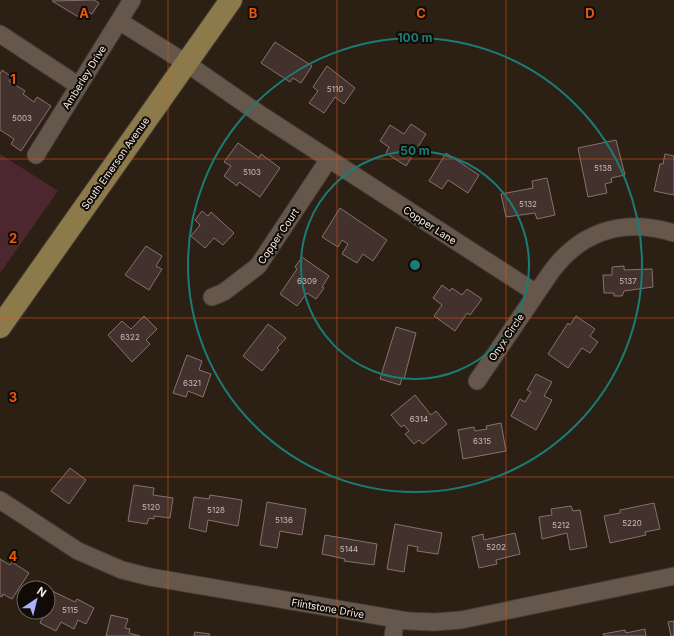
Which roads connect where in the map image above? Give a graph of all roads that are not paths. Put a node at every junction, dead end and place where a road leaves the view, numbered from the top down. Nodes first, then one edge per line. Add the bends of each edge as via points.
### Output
1 (132, 0) edge
2 (232, 0) edge
3 (119, 21) junction
4 (0, 34) edge
5 (186, 63) junction
6 (79, 86) junction
7 (36, 155) dead end
8 (329, 159) junction
9 (674, 233) edge
10 (536, 293) junction
11 (212, 297) dead end
12 (0, 327) edge
13 (476, 381) dead end
14 (0, 500) edge
15 (674, 576) edge
16 (396, 619) junction
17 (393, 636) edge

1 - 3 street, Amberley Drive
2 - 5 main road, South Emerson Avenue
3 - 5 street, Copper Lane
3 - 6 street, Amberley Drive
4 - 6 street
5 - 8 street, Copper Lane
5 - 12 main road, South Emerson Avenue
6 - 7 street, Amberley Drive
8 - 10 street, Copper Lane
8 - 11 street, Copper Court via 258,266 224,292
9 - 10 street via 646,227 626,227 592,236 564,256
10 - 13 street, Onyx Circle
14 - 16 street, Flintstone Drive via 78,551 122,570
15 - 16 street, Flintstone Drive via 461,620 422,622
16 - 17 street

